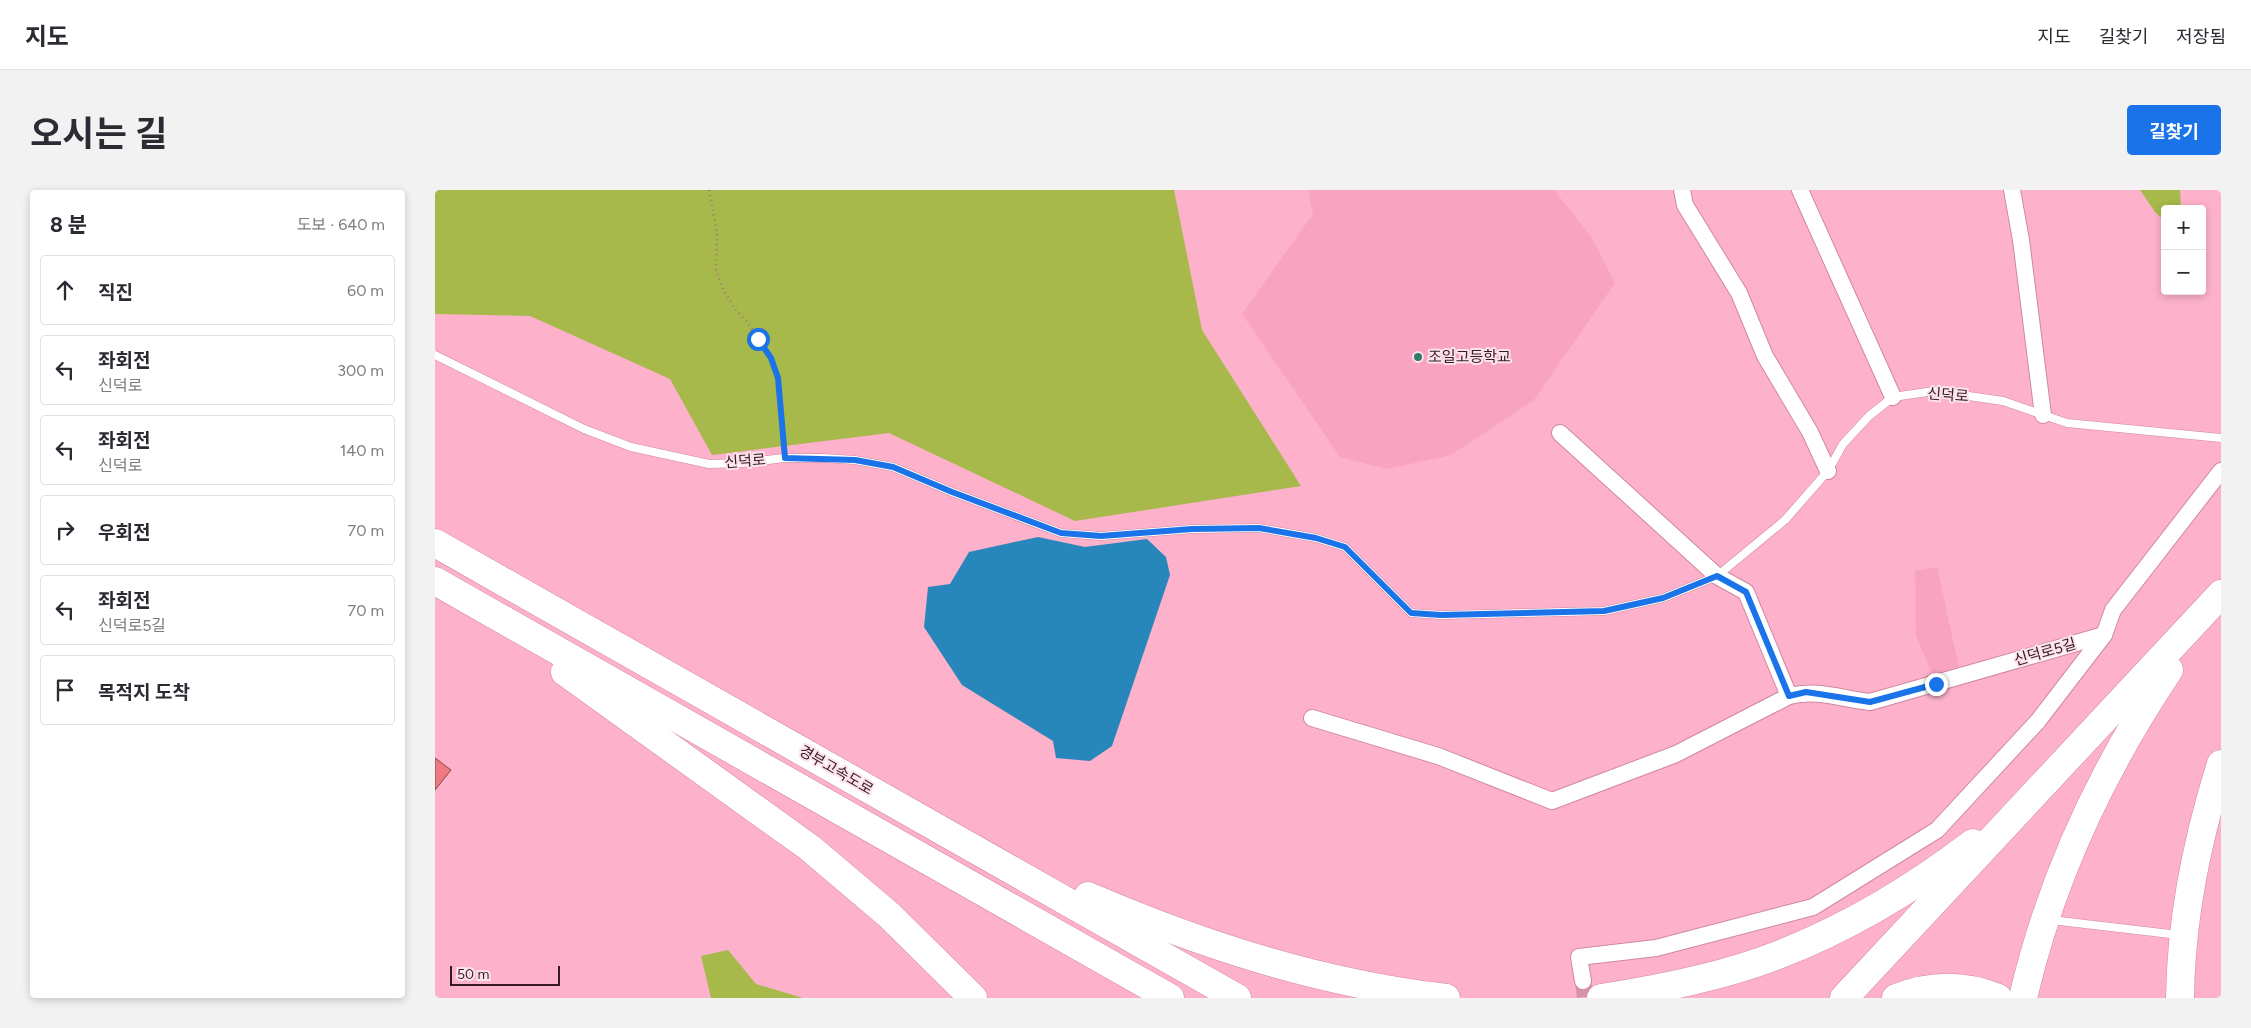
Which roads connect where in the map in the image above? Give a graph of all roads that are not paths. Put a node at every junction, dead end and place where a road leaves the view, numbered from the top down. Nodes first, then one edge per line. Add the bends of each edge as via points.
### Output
1 (1682, 190) edge
2 (1800, 190) edge
3 (2012, 190) edge
4 (435, 355) edge
5 (1893, 397) junction
6 (2043, 415) junction
7 (1560, 433) dead end
8 (2221, 438) edge
9 (1828, 471) junction
10 (2221, 471) edge
11 (435, 543) edge
12 (1717, 576) junction
13 (439, 583) edge
14 (2221, 594) edge
15 (2221, 598) edge
16 (2104, 635) junction
17 (1789, 696) junction
18 (1313, 718) dead end
19 (2068, 759) junction
20 (2221, 764) edge
21 (940, 829) junction
22 (2045, 919) junction
23 (2183, 935) junction
24 (1592, 990) edge
25 (973, 998) edge
26 (1170, 998) edge
27 (1237, 998) edge
28 (1446, 998) edge
29 (1844, 998) edge
30 (1896, 998) edge
31 (1998, 998) edge
32 (2023, 998) edge
33 (2180, 998) edge

1 - 9 street via 1685,206 1739,293 1765,356 1810,432
2 - 5 street
3 - 6 street
4 - 12 lane, 신덕로 via 584,429 631,447 709,464 785,458 855,460 893,467 1061,533 1101,536 1259,528 1316,538 1345,547 1411,613 1604,611 1663,598
5 - 6 lane, 신덕로 via 1934,391 2003,401
5 - 9 lane, 신덕로 via 1869,416 1843,444
6 - 8 lane, 신덕로 via 2067,423
7 - 12 street
9 - 12 lane, 신덕로 via 1785,520
10 - 16 street via 2113,610
11 - 21 highway, 경부고속도로
12 - 17 street via 1746,592
13 - 25 highway via 810,848 889,915
13 - 26 highway
14 - 19 highway
15 - 22 highway via 2144,708 2118,754 2056,886
16 - 17 street, 신덕로5길 via 1870,702 1806,692
16 - 24 street via 2038,721 1937,830 1813,907 1656,948 1579,957
17 - 18 street via 1675,754 1552,800 1438,756
19 - 24 highway via 2014,810 1960,853 1899,894 1839,927 1777,956 1663,988
19 - 29 highway
20 - 23 highway via 2196,855
21 - 27 highway, 경부고속도로
21 - 28 highway via 1131,914 1221,948 1320,976
22 - 23 lane
22 - 32 highway
23 - 33 highway
30 - 31 highway via 1930,989 1962,988

